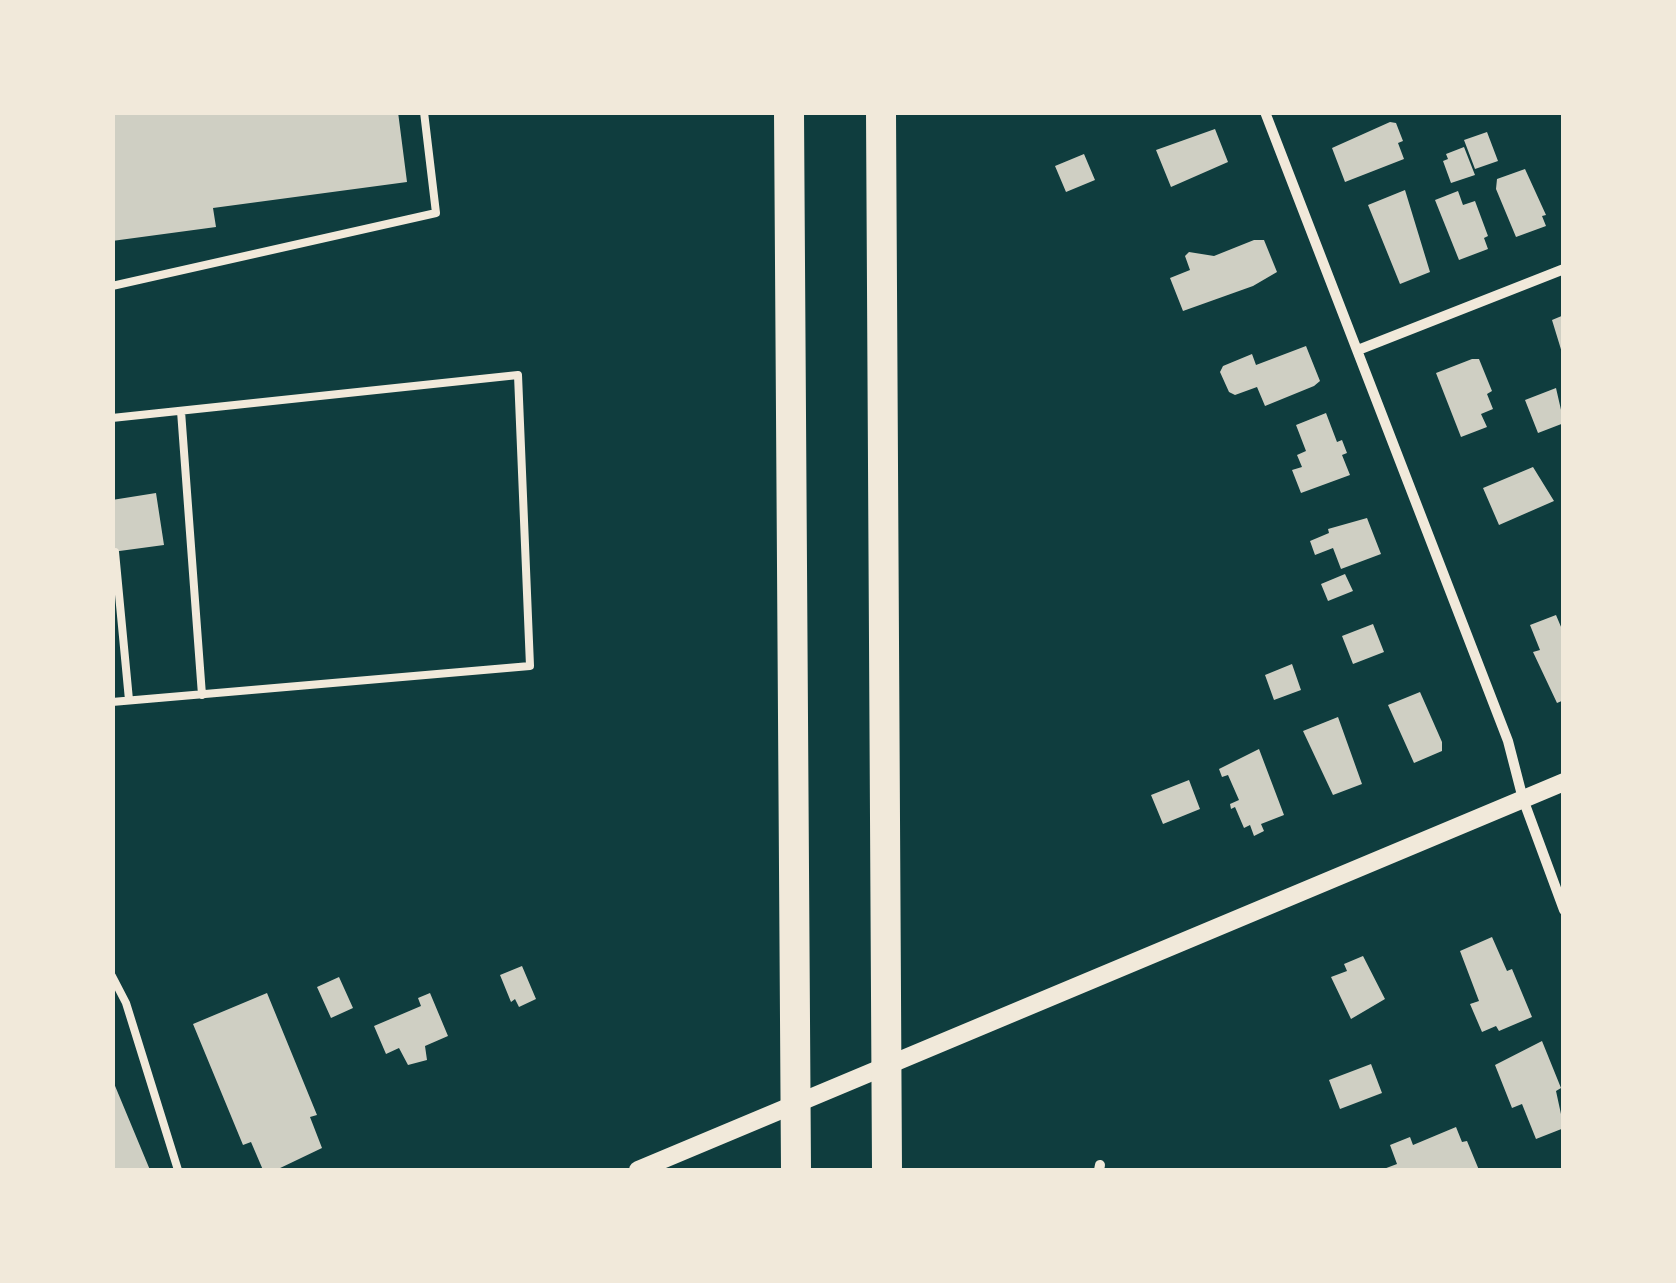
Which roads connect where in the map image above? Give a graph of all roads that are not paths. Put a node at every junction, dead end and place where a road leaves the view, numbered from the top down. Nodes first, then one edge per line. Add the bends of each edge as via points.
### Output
1 (424, 112) edge
2 (789, 112) edge
3 (880, 112) edge
4 (1265, 112) edge
5 (1564, 269) edge
6 (112, 286) edge
7 (1358, 350) junction
8 (181, 411) junction
9 (112, 418) edge
10 (116, 552) dead end
11 (202, 695) junction
12 (129, 700) junction
13 (112, 702) edge
14 (1564, 782) edge
15 (1523, 799) junction
16 (1564, 910) edge
17 (112, 976) edge
18 (178, 1170) edge
19 (638, 1170) edge
20 (796, 1170) edge
21 (887, 1170) edge

1 - 6 lane via 436,212
2 - 20 highway
3 - 21 highway
4 - 7 street
5 - 7 street
7 - 15 street via 1508,740
8 - 9 lane
8 - 11 lane
8 - 11 lane via 518,375 530,666
10 - 12 lane
11 - 12 lane
12 - 13 lane
14 - 15 street
15 - 16 street
15 - 19 street
17 - 18 lane

